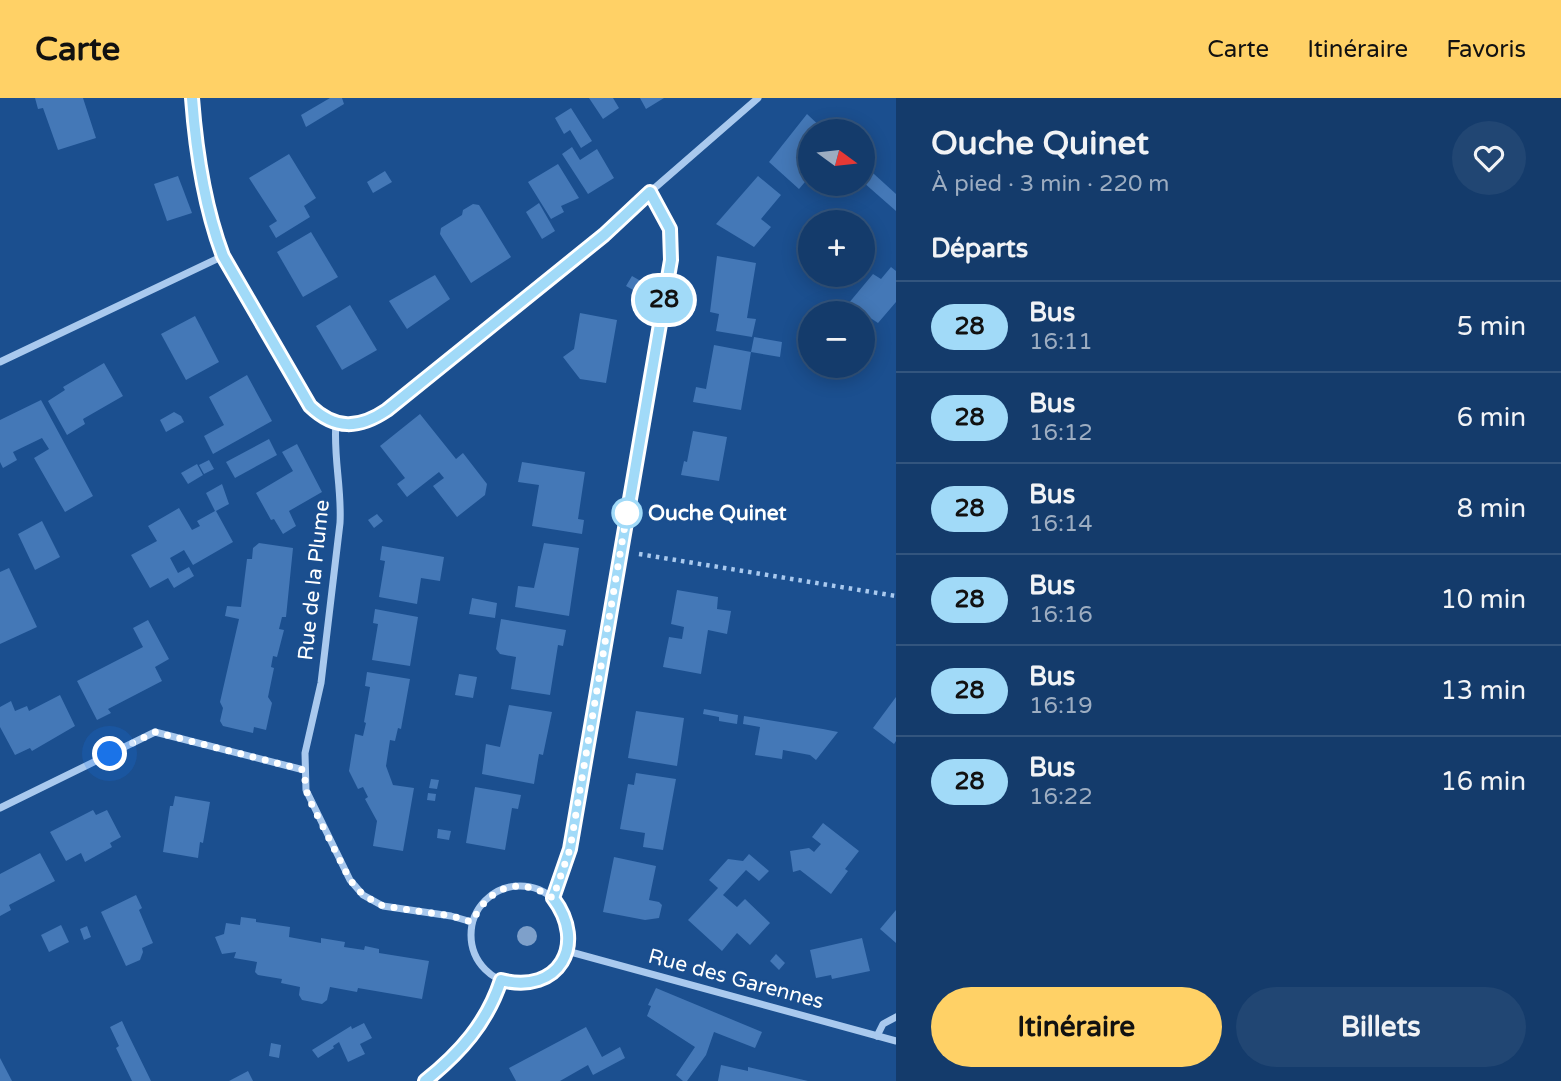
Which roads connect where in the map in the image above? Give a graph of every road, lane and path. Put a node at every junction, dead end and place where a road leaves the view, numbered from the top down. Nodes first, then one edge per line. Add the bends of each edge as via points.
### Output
1 (192, 98) edge
2 (758, 98) edge
3 (650, 192) junction
4 (223, 256) junction
5 (0, 362) edge
6 (336, 422) junction
7 (621, 551) junction
8 (896, 596) edge
9 (304, 770) junction
10 (0, 808) edge
11 (553, 898) junction
12 (472, 922) junction
13 (567, 951) junction
14 (501, 980) junction
15 (896, 1017) edge
16 (877, 1036) junction
17 (896, 1041) edge
18 (425, 1081) edge

1 - 4 street via 196,147
2 - 3 street
3 - 6 street via 604,235 387,410 359,424
3 - 7 street via 670,229 671,260
4 - 5 street
4 - 6 street via 310,406
6 - 9 street, Rue de la Plume via 341,523 321,683
7 - 8 path
7 - 11 street via 570,849
9 - 10 street via 155,732
9 - 12 street, Rue de la Plume via 311,803 350,880 363,895 383,906
11 - 12 street via 522,885 506,887 491,895
11 - 13 street via 565,913 570,932
12 - 14 street via 473,950 484,968
13 - 14 street via 560,965 533,983
13 - 16 street, Rue des Garennes
14 - 18 street via 482,1023
15 - 16 street via 883,1024
16 - 17 street, Rue des Garennes

